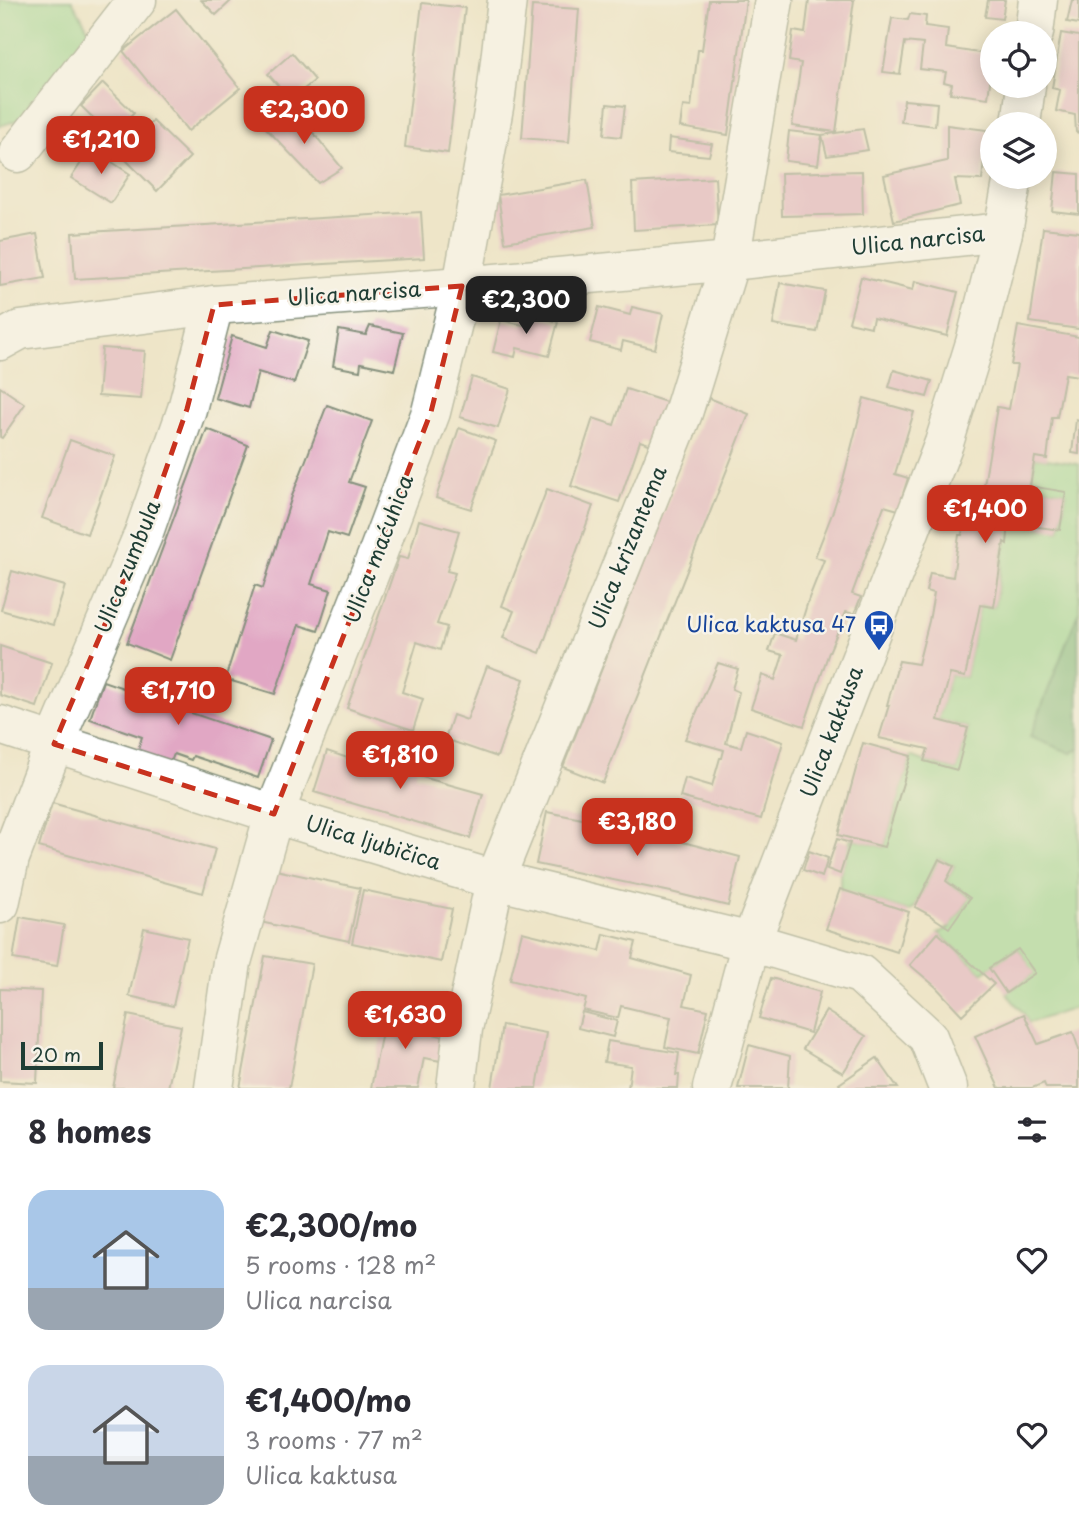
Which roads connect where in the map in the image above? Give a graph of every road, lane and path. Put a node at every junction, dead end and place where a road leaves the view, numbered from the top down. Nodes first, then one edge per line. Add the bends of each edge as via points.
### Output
1 (137, 0) edge
2 (507, 0) edge
3 (774, 0) edge
4 (1038, 0) edge
5 (1035, 21) edge
6 (18, 153) dead end
7 (1011, 189) edge
8 (1003, 232) junction
9 (730, 261) junction
10 (462, 286) junction
11 (214, 305) junction
12 (0, 341) edge
13 (0, 725) edge
14 (54, 744) junction
15 (274, 814) junction
16 (495, 880) junction
17 (0, 904) edge
18 (751, 942) junction
19 (214, 1088) edge
20 (456, 1088) edge
21 (712, 1088) edge
22 (948, 1088) edge

1 - 6 street
2 - 10 street, Ulica maćuhica via 496,96
3 - 9 street, Ulica krizantema
4 - 5 street
7 - 8 street, Ulica kaktusa
8 - 9 street, Ulica narcisa
8 - 18 street, Ulica kaktusa via 944,443
9 - 10 street, Ulica narcisa
9 - 16 street, Ulica krizantema via 683,413
10 - 11 street, Ulica narcisa
10 - 15 street, Ulica maćuhica via 431,412
11 - 12 street, Ulica narcisa via 20,330
11 - 14 street, Ulica zumbula via 187,409 143,535
13 - 14 street, Ulica ljubičica
14 - 15 street, Ulica ljubičica
14 - 17 street, Ulica zumbula via 10,858
15 - 16 street, Ulica ljubičica
15 - 19 street, Ulica maćuhica via 232,962
16 - 18 street, Ulica ljubičica
16 - 20 street, Ulica krizantema via 463,1029
18 - 21 street, Ulica kaktusa
18 - 22 street, Ulica ljubičica via 860,974 928,1037

